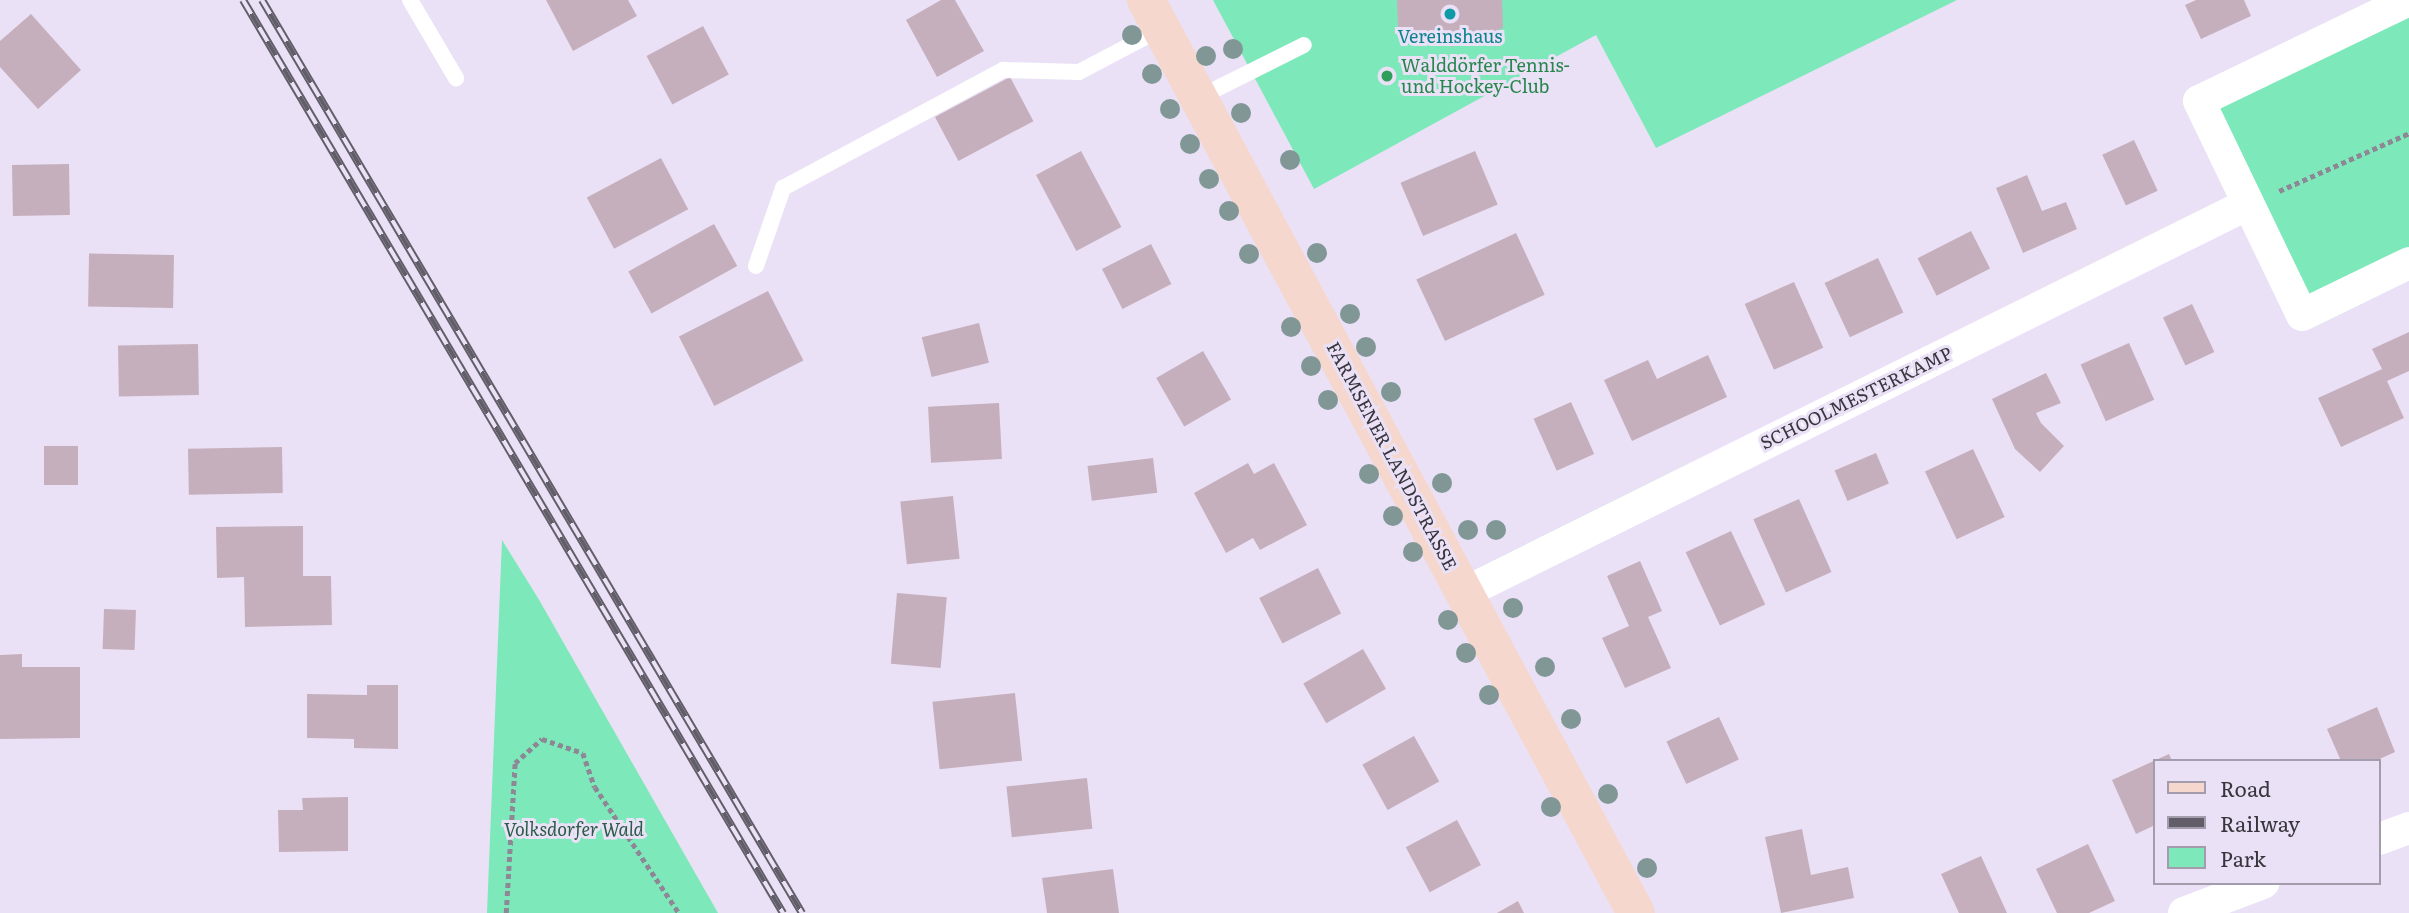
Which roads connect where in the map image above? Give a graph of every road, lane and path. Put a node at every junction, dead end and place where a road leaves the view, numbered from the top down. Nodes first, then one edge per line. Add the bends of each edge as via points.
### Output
1 (410, 0) edge
2 (2409, 0) edge
3 (1154, 15) edge
4 (1304, 45) dead end
5 (456, 78) dead end
6 (1200, 97) junction
7 (2409, 133) edge
8 (2248, 204) junction
9 (2409, 263) edge
10 (756, 265) dead end
11 (1464, 593) junction
12 (2409, 828) edge
13 (2381, 838) edge
14 (2258, 885) edge
15 (506, 913) edge
16 (679, 913) edge
17 (1636, 913) edge
18 (2184, 913) edge

1 - 5 lane
2 - 8 street via 2199,101
3 - 6 main road, FARMSENER LANDSTRASSE
3 - 10 lane via 1079,72 1003,69 783,188
4 - 6 lane
6 - 11 main road, FARMSENER LANDSTRASSE
7 - 8 path
8 - 9 street via 2302,315
8 - 11 street, SCHOOLMESTERKAMP
11 - 17 main road, FARMSENER LANDSTRASSE
12 - 13 street
14 - 18 street
15 - 16 path via 515,763 542,739 583,753 595,787

